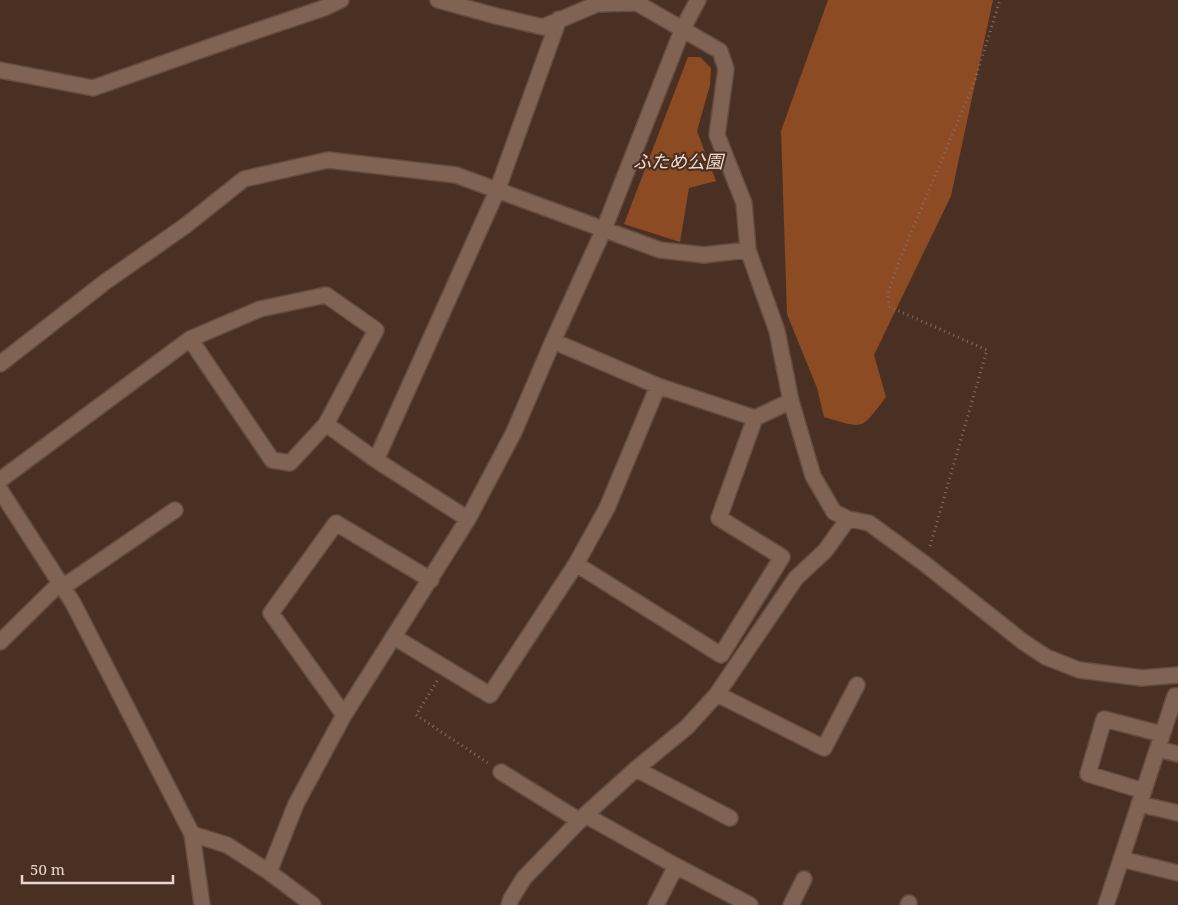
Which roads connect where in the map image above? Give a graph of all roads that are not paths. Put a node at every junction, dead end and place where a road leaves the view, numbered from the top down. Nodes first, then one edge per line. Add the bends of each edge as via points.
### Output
1 (341, 0) edge
2 (438, 0) edge
3 (698, 0) edge
4 (559, 19) junction
5 (683, 28) junction
6 (0, 70) edge
7 (497, 192) junction
8 (604, 229) junction
9 (748, 250) junction
10 (190, 339) junction
11 (553, 341) junction
12 (0, 364) edge
13 (658, 386) junction
14 (790, 401) junction
15 (755, 418) junction
16 (326, 424) junction
17 (376, 460) junction
18 (0, 480) edge
19 (0, 490) edge
20 (176, 510) dead end
21 (468, 519) junction
22 (848, 519) junction
23 (576, 564) junction
24 (431, 580) junction
25 (62, 584) junction
26 (394, 637) junction
27 (0, 642) edge
28 (1178, 675) edge
29 (857, 685) dead end
30 (716, 694) junction
31 (1178, 696) edge
32 (344, 715) junction
33 (1160, 742) junction
34 (1178, 754) edge
35 (636, 769) junction
36 (501, 772) road end
37 (1142, 797) junction
38 (1178, 814) edge
39 (582, 818) junction
40 (730, 818) dead end
41 (192, 834) junction
42 (1121, 859) junction
43 (676, 866) junction
44 (270, 872) junction
45 (1178, 873) edge
46 (804, 879) dead end
47 (202, 905) edge
48 (313, 905) edge
49 (510, 905) edge
50 (656, 905) edge
51 (750, 905) edge
52 (791, 905) edge
53 (1106, 905) edge

1 - 6 street via 93,88
2 - 4 street via 543,26
3 - 5 street
4 - 5 street via 597,4 637,3
4 - 7 street
5 - 8 street
5 - 9 street via 720,51 726,69 717,135 744,203
7 - 8 street
7 - 12 street via 456,175 328,160 244,178
7 - 17 street
8 - 9 street via 660,250 704,256
8 - 11 street
9 - 14 street via 777,331
10 - 16 street via 272,460 290,463
10 - 16 street via 260,310 326,295 376,330
10 - 18 street
11 - 13 street
11 - 21 street via 514,432
13 - 15 street
13 - 23 street via 607,508
14 - 15 street
14 - 22 street via 813,476 834,512
15 - 23 street via 718,518 782,557 721,655
16 - 17 street
17 - 21 street
19 - 25 street
20 - 25 street
21 - 24 street
22 - 28 street via 870,523 1046,657 1079,670 1142,678
22 - 30 street via 826,551 796,578
23 - 26 street via 490,695
24 - 26 street
24 - 32 street via 336,522 271,612
25 - 27 street
25 - 41 street
26 - 32 street
29 - 30 street via 824,748
30 - 35 street via 687,727
31 - 33 street via 1175,696
32 - 44 street via 296,804
33 - 34 street
33 - 37 street
33 - 37 street via 1104,719 1088,774
35 - 39 street
35 - 40 street
36 - 39 street
37 - 38 street
37 - 42 street
39 - 43 street
39 - 49 street via 524,878
41 - 44 street via 227,845
41 - 47 street
42 - 45 street
42 - 53 street
43 - 50 street
43 - 51 street
44 - 48 street
46 - 52 street

